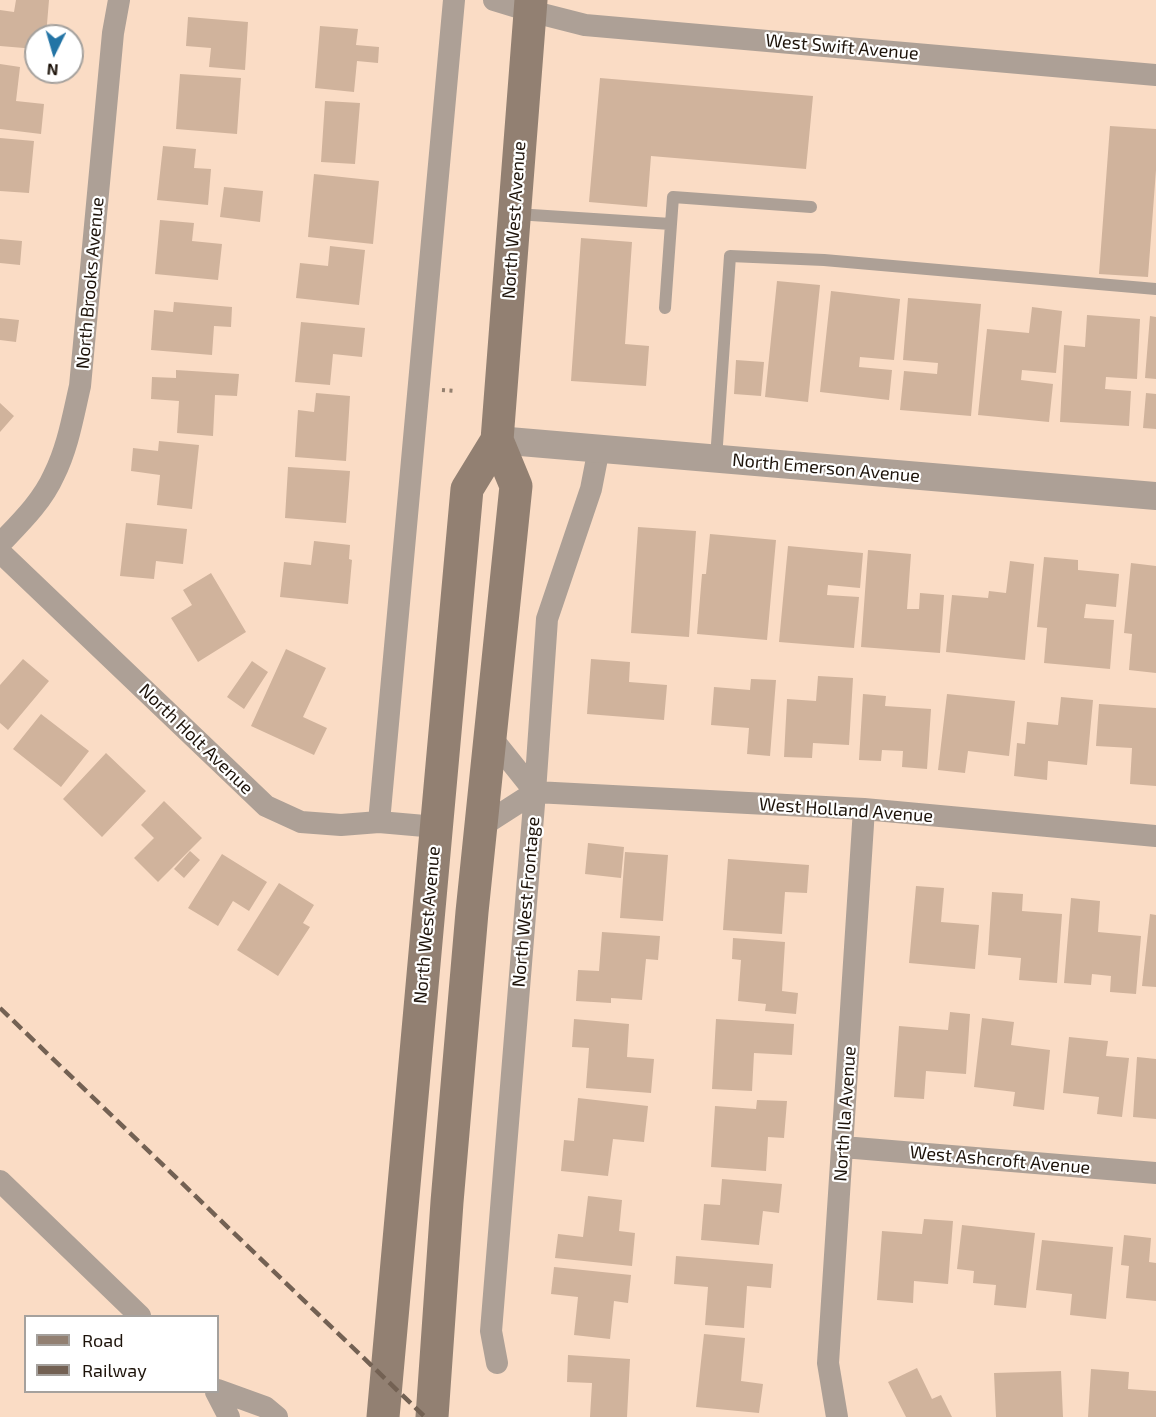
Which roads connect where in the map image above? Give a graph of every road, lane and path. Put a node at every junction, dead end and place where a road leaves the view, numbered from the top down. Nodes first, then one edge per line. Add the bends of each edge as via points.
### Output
1 (119, 0) edge
2 (454, 0) edge
3 (494, 0) edge
4 (530, 6) edge
5 (1156, 75) edge
6 (811, 207) dead end
7 (514, 214) junction
8 (671, 224) junction
9 (1156, 290) edge
10 (665, 308) dead end
11 (436, 390) dead end
12 (456, 391) dead end
13 (497, 440) junction
14 (598, 448) junction
15 (716, 459) junction
16 (1156, 496) edge
17 (0, 544) edge
18 (0, 552) edge
19 (491, 737) junction
20 (535, 792) junction
21 (864, 809) junction
22 (379, 822) junction
23 (436, 827) junction
24 (482, 828) junction
25 (1156, 836) edge
26 (843, 1147) junction
27 (1156, 1173) edge
28 (0, 1181) edge
29 (138, 1315) edge
30 (497, 1363) dead end
31 (219, 1392) edge
32 (218, 1393) edge
33 (229, 1417) edge
34 (276, 1417) edge
35 (382, 1417) edge
36 (432, 1417) edge
37 (837, 1417) edge

1 - 17 street, North Brooks Avenue via 80,386 68,439 54,476 30,512
2 - 22 street
3 - 4 street
4 - 5 street, West Swift Avenue via 585,25
4 - 7 main road, North West Avenue
6 - 8 lane via 673,197
7 - 8 lane
7 - 13 main road, North West Avenue
8 - 10 lane
9 - 15 lane via 836,261 730,256
11 - 12 path
13 - 14 street, North Emerson Avenue
13 - 19 main road, North West Avenue via 516,486
13 - 23 main road, North West Avenue via 466,489
14 - 15 street, North Emerson Avenue
14 - 20 street, North West Frontage via 591,489 547,619
15 - 16 street, North Emerson Avenue
18 - 22 street, North Holt Avenue via 266,806 301,822
19 - 20 street
19 - 24 main road, North West Avenue
20 - 21 street, West Holland Avenue
20 - 24 street
20 - 30 street, North West Frontage via 491,1331
21 - 25 street, West Holland Avenue
21 - 26 street, North Ila Avenue
22 - 23 street, North Holt Avenue
23 - 24 main road
23 - 35 main road, North West Avenue
24 - 36 main road, North West Avenue via 447,1202
26 - 27 street, West Ashcroft Avenue
26 - 37 street, North Ila Avenue via 828,1363
28 - 29 street
31 - 34 street via 265,1407
32 - 33 street

